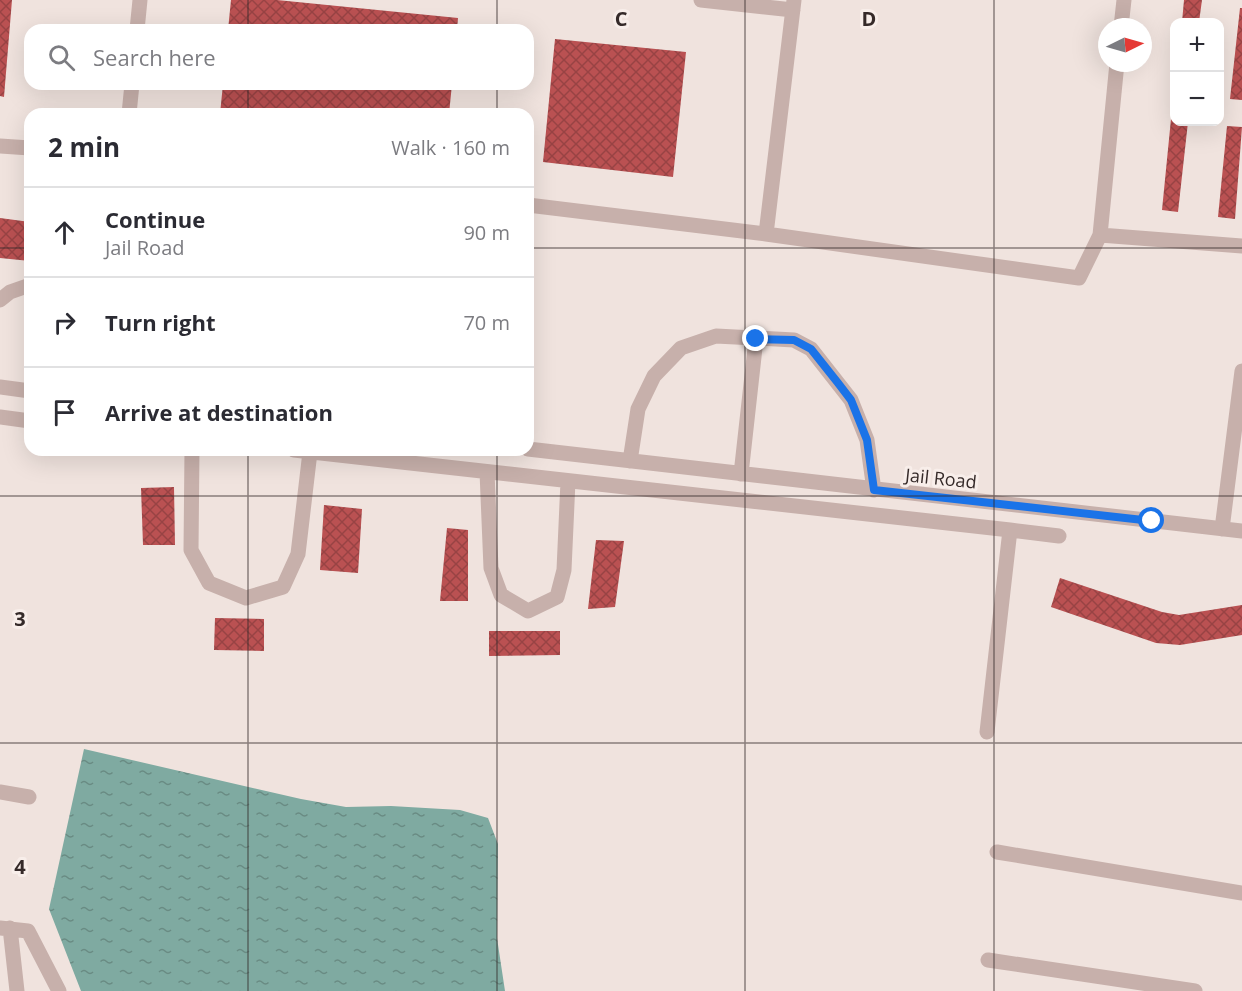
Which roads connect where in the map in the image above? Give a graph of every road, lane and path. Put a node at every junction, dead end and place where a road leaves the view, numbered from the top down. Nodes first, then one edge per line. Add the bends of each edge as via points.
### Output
1 (140, 0) edge
2 (701, 0) edge
3 (1124, 0) edge
4 (794, 5) edge
5 (1122, 18) edge
6 (138, 24) edge
7 (1116, 72) edge
8 (131, 90) edge
9 (130, 108) edge
10 (0, 146) edge
11 (24, 148) edge
12 (534, 206) edge
13 (766, 234) junction
14 (1100, 235) junction
15 (1242, 246) edge
16 (24, 287) edge
17 (0, 300) edge
18 (756, 339) junction
19 (1242, 371) edge
20 (0, 387) edge
21 (24, 390) edge
22 (0, 417) edge
23 (24, 420) edge
24 (534, 450) edge
25 (192, 456) edge
26 (309, 456) edge
27 (345, 456) edge
28 (630, 461) junction
29 (487, 472) junction
30 (741, 474) junction
31 (568, 481) junction
32 (874, 490) junction
33 (1221, 529) junction
34 (1010, 530) junction
35 (1242, 531) edge
36 (1059, 536) dead end
37 (987, 732) dead end
38 (0, 792) edge
39 (29, 798) dead end
40 (997, 852) dead end
41 (1242, 893) edge
42 (5, 928) edge
43 (988, 960) dead end
44 (17, 991) edge
45 (59, 991) edge
46 (1195, 991) edge

1 - 6 street
2 - 4 street
3 - 5 street
4 - 13 street
7 - 14 street
8 - 9 street
10 - 11 street
12 - 13 street
13 - 14 street via 1079,278
14 - 15 street
16 - 17 street
18 - 28 street via 716,336 681,348 654,376 638,409
18 - 30 street
18 - 32 street via 794,340 818,357 851,400 867,440
19 - 33 street
20 - 21 street
22 - 23 street
24 - 28 street, Jail Road
25 - 26 street via 191,550 209,583 246,598 283,587 297,554
27 - 29 street
28 - 30 street, Jail Road
29 - 31 street
29 - 31 street via 491,568 501,595 528,611 557,597 564,570
30 - 32 street, Jail Road
31 - 34 street
32 - 33 street, Jail Road
33 - 35 street, Jail Road
34 - 36 street
34 - 37 street
38 - 39 street
40 - 41 street
42 - 44 street
42 - 45 street via 28,931
43 - 46 street

